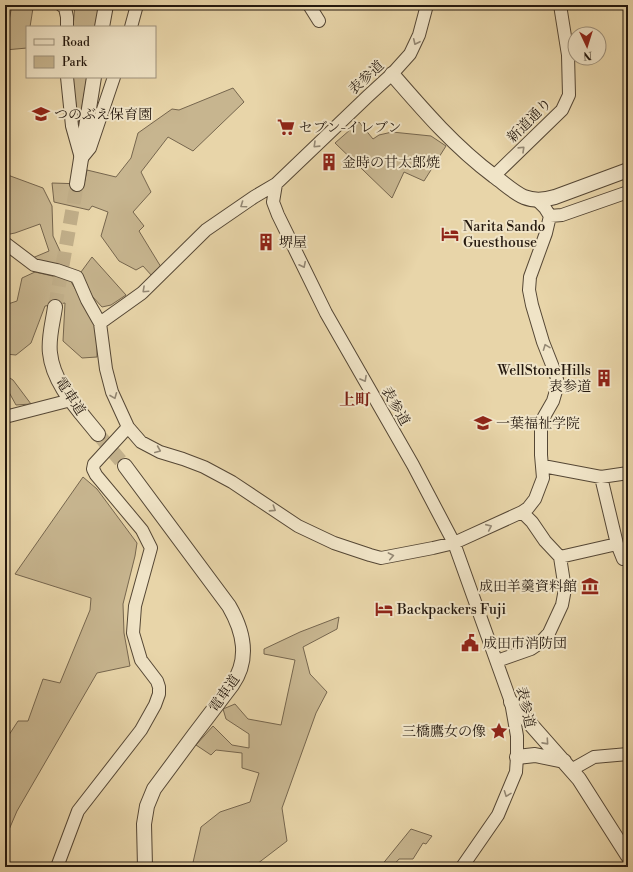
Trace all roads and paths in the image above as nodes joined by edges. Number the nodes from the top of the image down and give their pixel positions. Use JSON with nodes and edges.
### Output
{"nodes":[{"id":1,"x":61,"y":5,"type":"edge"},
{"id":2,"x":106,"y":5,"type":"edge"},
{"id":3,"x":309,"y":5,"type":"edge"},
{"id":4,"x":427,"y":5,"type":"edge"},
{"id":5,"x":560,"y":5,"type":"edge"},
{"id":6,"x":141,"y":6,"type":"edge"},
{"id":7,"x":319,"y":21,"type":"dead end"},
{"id":8,"x":67,"y":26,"type":"edge"},
{"id":9,"x":102,"y":26,"type":"edge"},
{"id":10,"x":131,"y":26,"type":"edge"},
{"id":11,"x":392,"y":74,"type":"junction"},
{"id":12,"x":67,"y":78,"type":"edge"},
{"id":13,"x":94,"y":78,"type":"edge"},
{"id":14,"x":114,"y":78,"type":"edge"},
{"id":15,"x":81,"y":159,"type":"junction"},
{"id":16,"x":628,"y":170,"type":"edge"},
{"id":17,"x":494,"y":176,"type":"junction"},
{"id":18,"x":77,"y":184,"type":"tunnel mouth"},
{"id":19,"x":276,"y":184,"type":"junction"},
{"id":20,"x":628,"y":192,"type":"edge"},
{"id":21,"x":536,"y":199,"type":"junction"},
{"id":22,"x":550,"y":216,"type":"junction"},
{"id":23,"x":5,"y":243,"type":"edge"},
{"id":24,"x":55,"y":307,"type":"tunnel mouth"},
{"id":25,"x":100,"y":323,"type":"junction"},
{"id":26,"x":71,"y":400,"type":"junction"},
{"id":27,"x":5,"y":417,"type":"edge"},
{"id":28,"x":128,"y":427,"type":"junction"},
{"id":29,"x":98,"y":434,"type":"tunnel mouth"},
{"id":30,"x":125,"y":466,"type":"tunnel mouth"},
{"id":31,"x":543,"y":466,"type":"junction"},
{"id":32,"x":628,"y":473,"type":"edge"},
{"id":33,"x":601,"y":477,"type":"junction"},
{"id":34,"x":522,"y":512,"type":"junction"},
{"id":35,"x":454,"y":543,"type":"junction"},
{"id":36,"x":617,"y":544,"type":"junction"},
{"id":37,"x":560,"y":557,"type":"junction"},
{"id":38,"x":623,"y":559,"type":"dead end"},
{"id":39,"x":497,"y":661,"type":"junction"},
{"id":40,"x":511,"y":702,"type":"junction"},
{"id":41,"x":628,"y":754,"type":"edge"},
{"id":42,"x":518,"y":756,"type":"junction"},
{"id":43,"x":567,"y":765,"type":"junction"},
{"id":44,"x":628,"y":856,"type":"edge"},
{"id":45,"x":57,"y":867,"type":"edge"},
{"id":46,"x":145,"y":867,"type":"edge"},
{"id":47,"x":462,"y":867,"type":"edge"}],
"edges":[{"from":1,"to":8,"type":"street"},
{"from":2,"to":9,"type":"street"},
{"from":3,"to":7,"type":"street"},
{"from":4,"to":11,"type":"street","name":"表参道","one_way":true},
{"from":17,"to":5,"type":"street","name":"新道通り","one_way":true},
{"from":6,"to":10,"type":"street"},
{"from":11,"to":17,"type":"street"},
{"from":11,"to":19,"type":"street","name":"表参道","one_way":true},
{"from":12,"to":15,"type":"street"},
{"from":13,"to":15,"type":"street"},
{"from":14,"to":15,"type":"street"},
{"from":15,"to":18,"type":"street"},
{"from":16,"to":21,"type":"street"},
{"from":17,"to":21,"type":"street"},
{"from":19,"to":25,"type":"street","one_way":true},
{"from":19,"to":35,"type":"street","name":"表参道","one_way":true},
{"from":20,"to":22,"type":"street"},
{"from":21,"to":22,"type":"street"},
{"from":31,"to":22,"type":"street","one_way":true},
{"from":23,"to":25,"type":"street"},
{"from":24,"to":26,"type":"street","name":"電車道"},
{"from":25,"to":28,"type":"street","one_way":true},
{"from":26,"to":27,"type":"street"},
{"from":26,"to":29,"type":"street","name":"電車道"},
{"from":28,"to":35,"type":"street","one_way":true},
{"from":28,"to":45,"type":"street"},
{"from":30,"to":46,"type":"street","name":"電車道"},
{"from":31,"to":33,"type":"street"},
{"from":31,"to":34,"type":"street"},
{"from":32,"to":33,"type":"street"},
{"from":33,"to":36,"type":"street"},
{"from":35,"to":34,"type":"street","one_way":true},
{"from":34,"to":37,"type":"street"},
{"from":35,"to":39,"type":"street","name":"表参道"},
{"from":36,"to":37,"type":"street"},
{"from":36,"to":38,"type":"street"},
{"from":37,"to":39,"type":"street"},
{"from":39,"to":40,"type":"street","name":"表参道"},
{"from":40,"to":42,"type":"street","name":"表参道"},
{"from":40,"to":43,"type":"street","one_way":true},
{"from":41,"to":43,"type":"street"},
{"from":42,"to":43,"type":"street"},
{"from":42,"to":47,"type":"street","name":"表参道","one_way":true},
{"from":43,"to":44,"type":"street"}]}
